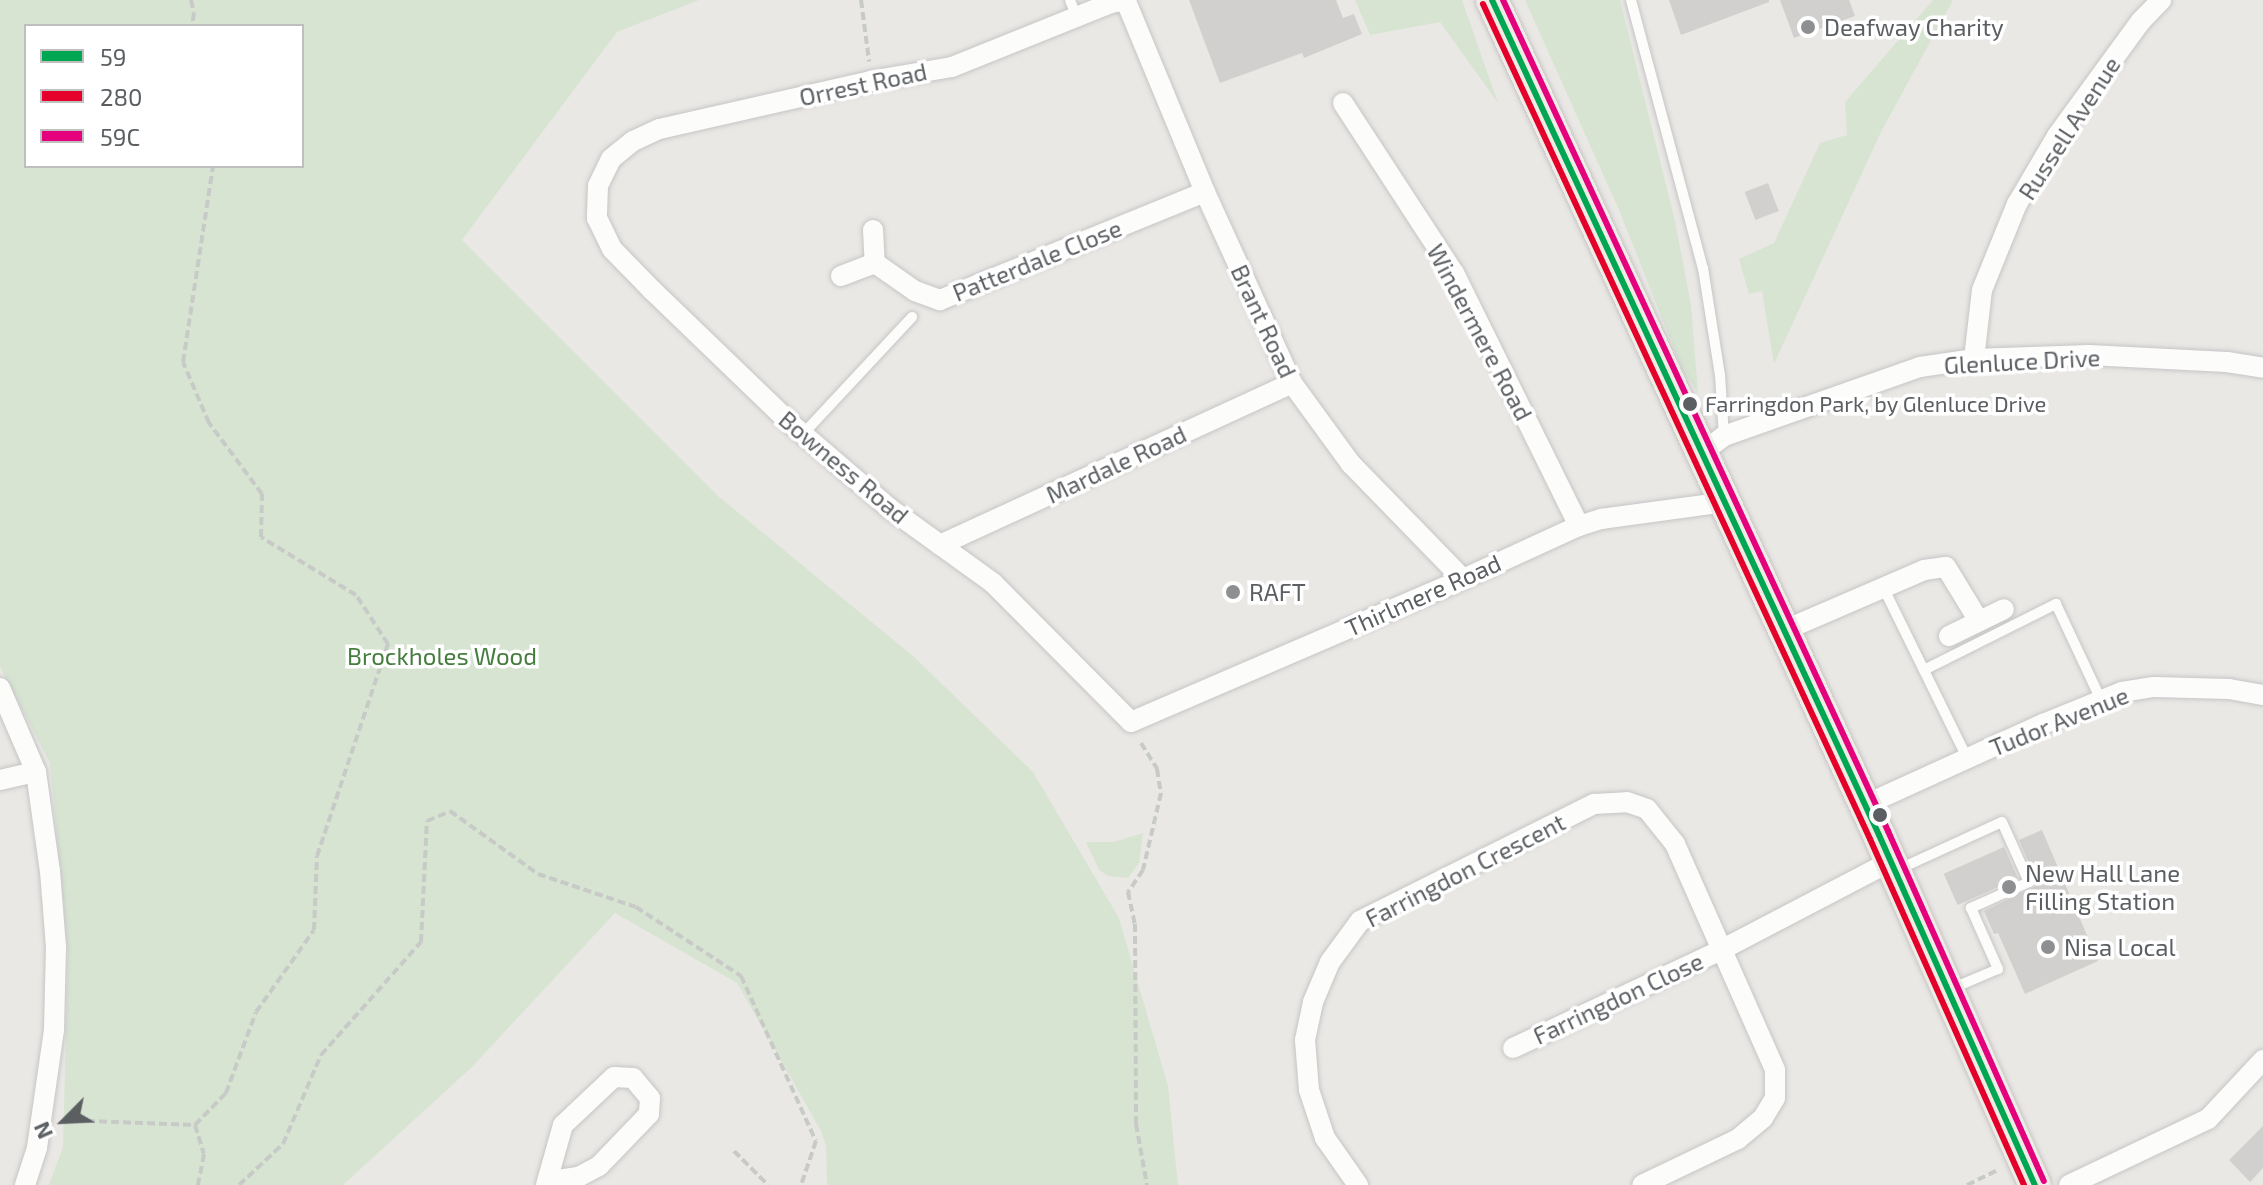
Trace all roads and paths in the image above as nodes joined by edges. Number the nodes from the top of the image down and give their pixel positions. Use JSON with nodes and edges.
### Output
{"nodes":[{"id":1,"x":191,"y":0,"type":"edge"},
{"id":2,"x":861,"y":0,"type":"edge"},
{"id":3,"x":1492,"y":0,"type":"edge"},
{"id":4,"x":1631,"y":0,"type":"edge"},
{"id":5,"x":2161,"y":0,"type":"edge"},
{"id":6,"x":1073,"y":9,"type":"edge"},
{"id":7,"x":1135,"y":19,"type":"joint"},
{"id":8,"x":192,"y":24,"type":"edge"},
{"id":9,"x":871,"y":81,"type":"junction"},
{"id":10,"x":1343,"y":103,"type":"dead end"},
{"id":11,"x":213,"y":168,"type":"edge"},
{"id":12,"x":598,"y":186,"type":"joint"},
{"id":13,"x":1205,"y":192,"type":"junction"},
{"id":14,"x":873,"y":230,"type":"dead end"},
{"id":15,"x":875,"y":263,"type":"junction"},
{"id":16,"x":841,"y":276,"type":"dead end"},
{"id":17,"x":912,"y":317,"type":"dead end"},
{"id":18,"x":1974,"y":359,"type":"junction"},
{"id":19,"x":2263,"y":368,"type":"edge"},
{"id":20,"x":1292,"y":383,"type":"junction"},
{"id":21,"x":803,"y":434,"type":"junction"},
{"id":22,"x":1713,"y":444,"type":"junction"},
{"id":23,"x":1725,"y":502,"type":"junction"},
{"id":24,"x":1579,"y":526,"type":"junction"},
{"id":25,"x":940,"y":545,"type":"junction"},
{"id":26,"x":1463,"y":579,"type":"junction"},
{"id":27,"x":1883,"y":587,"type":"junction"},
{"id":28,"x":2004,"y":609,"type":"dead end"},
{"id":29,"x":1979,"y":621,"type":"junction"},
{"id":30,"x":1785,"y":630,"type":"junction"},
{"id":31,"x":1949,"y":636,"type":"dead end"},
{"id":32,"x":1924,"y":670,"type":"junction"},
{"id":33,"x":0,"y":688,"type":"edge"},
{"id":34,"x":2263,"y":695,"type":"edge"},
{"id":35,"x":2101,"y":700,"type":"junction"},
{"id":36,"x":1131,"y":722,"type":"junction"},
{"id":37,"x":1967,"y":758,"type":"junction"},
{"id":38,"x":36,"y":772,"type":"junction"},
{"id":39,"x":0,"y":780,"type":"edge"},
{"id":40,"x":1865,"y":805,"type":"junction"},
{"id":41,"x":1893,"y":866,"type":"junction"},
{"id":42,"x":1723,"y":949,"type":"junction"},
{"id":43,"x":1948,"y":991,"type":"junction"},
{"id":44,"x":1513,"y":1048,"type":"dead end"},
{"id":45,"x":2263,"y":1060,"type":"edge"},
{"id":46,"x":42,"y":1120,"type":"junction"},
{"id":47,"x":195,"y":1125,"type":"junction"},
{"id":48,"x":734,"y":1151,"type":"dead end"},
{"id":49,"x":2028,"y":1172,"type":"edge"},
{"id":50,"x":547,"y":1183,"type":"edge"},
{"id":51,"x":25,"y":1185,"type":"edge"},
{"id":52,"x":198,"y":1185,"type":"edge"},
{"id":53,"x":239,"y":1185,"type":"edge"},
{"id":54,"x":768,"y":1185,"type":"edge"},
{"id":55,"x":801,"y":1185,"type":"edge"},
{"id":56,"x":1147,"y":1185,"type":"edge"},
{"id":57,"x":1358,"y":1185,"type":"edge"},
{"id":58,"x":1642,"y":1185,"type":"edge"},
{"id":59,"x":1967,"y":1185,"type":"edge"},
{"id":60,"x":2069,"y":1185,"type":"edge"}],
"edges":[{"from":1,"to":8,"type":"path"},
{"from":2,"to":9,"type":"path"},
{"from":3,"to":22,"type":"highway"},
{"from":4,"to":22,"type":"lane"},
{"from":5,"to":18,"type":"street","name":"Russell Avenue"},
{"from":6,"to":7,"type":"street","name":"Orrest Road"},
{"from":6,"to":9,"type":"street","name":"Orrest Road"},
{"from":7,"to":13,"type":"street","name":"Brant Road"},
{"from":9,"to":12,"type":"street","name":"Orrest Road"},
{"from":10,"to":24,"type":"street","name":"Windermere Road"},
{"from":11,"to":47,"type":"path"},
{"from":12,"to":21,"type":"street","name":"Bowness Road"},
{"from":13,"to":15,"type":"street","name":"Patterdale Close"},
{"from":13,"to":20,"type":"street","name":"Brant Road"},
{"from":14,"to":15,"type":"street"},
{"from":15,"to":16,"type":"street"},
{"from":17,"to":21,"type":"lane"},
{"from":18,"to":19,"type":"street","name":"Glenluce Drive"},
{"from":18,"to":22,"type":"street","name":"Glenluce Drive"},
{"from":20,"to":25,"type":"street","name":"Mardale Road"},
{"from":20,"to":26,"type":"street","name":"Brant Road"},
{"from":21,"to":25,"type":"street","name":"Bowness Road"},
{"from":22,"to":23,"type":"highway"},
{"from":23,"to":24,"type":"street","name":"Thirlmere Road"},
{"from":23,"to":30,"type":"highway"},
{"from":24,"to":26,"type":"street","name":"Thirlmere Road"},
{"from":25,"to":36,"type":"street","name":"Bowness Road"},
{"from":26,"to":36,"type":"street","name":"Thirlmere Road"},
{"from":27,"to":29,"type":"street"},
{"from":27,"to":30,"type":"street"},
{"from":27,"to":32,"type":"lane"},
{"from":28,"to":29,"type":"street"},
{"from":29,"to":31,"type":"street"},
{"from":30,"to":40,"type":"highway"},
{"from":32,"to":35,"type":"lane"},
{"from":32,"to":37,"type":"lane"},
{"from":33,"to":38,"type":"street"},
{"from":34,"to":35,"type":"street","name":"Tudor Avenue"},
{"from":35,"to":37,"type":"street","name":"Tudor Avenue"},
{"from":36,"to":56,"type":"path"},
{"from":37,"to":40,"type":"street","name":"Tudor Avenue"},
{"from":38,"to":39,"type":"street"},
{"from":38,"to":46,"type":"street"},
{"from":40,"to":41,"type":"highway"},
{"from":41,"to":42,"type":"street"},
{"from":41,"to":43,"type":"highway"},
{"from":41,"to":43,"type":"lane"},
{"from":42,"to":44,"type":"street","name":"Farringdon Close"},
{"from":42,"to":57,"type":"street","name":"Farringdon Crescent"},
{"from":42,"to":58,"type":"street","name":"Farringdon Crescent"},
{"from":43,"to":49,"type":"highway"},
{"from":45,"to":60,"type":"street"},
{"from":46,"to":47,"type":"path"},
{"from":46,"to":51,"type":"street"},
{"from":47,"to":52,"type":"path"},
{"from":48,"to":54,"type":"path"},
{"from":49,"to":59,"type":"path"},
{"from":50,"to":50,"type":"street"},
{"from":53,"to":55,"type":"path"}]}
